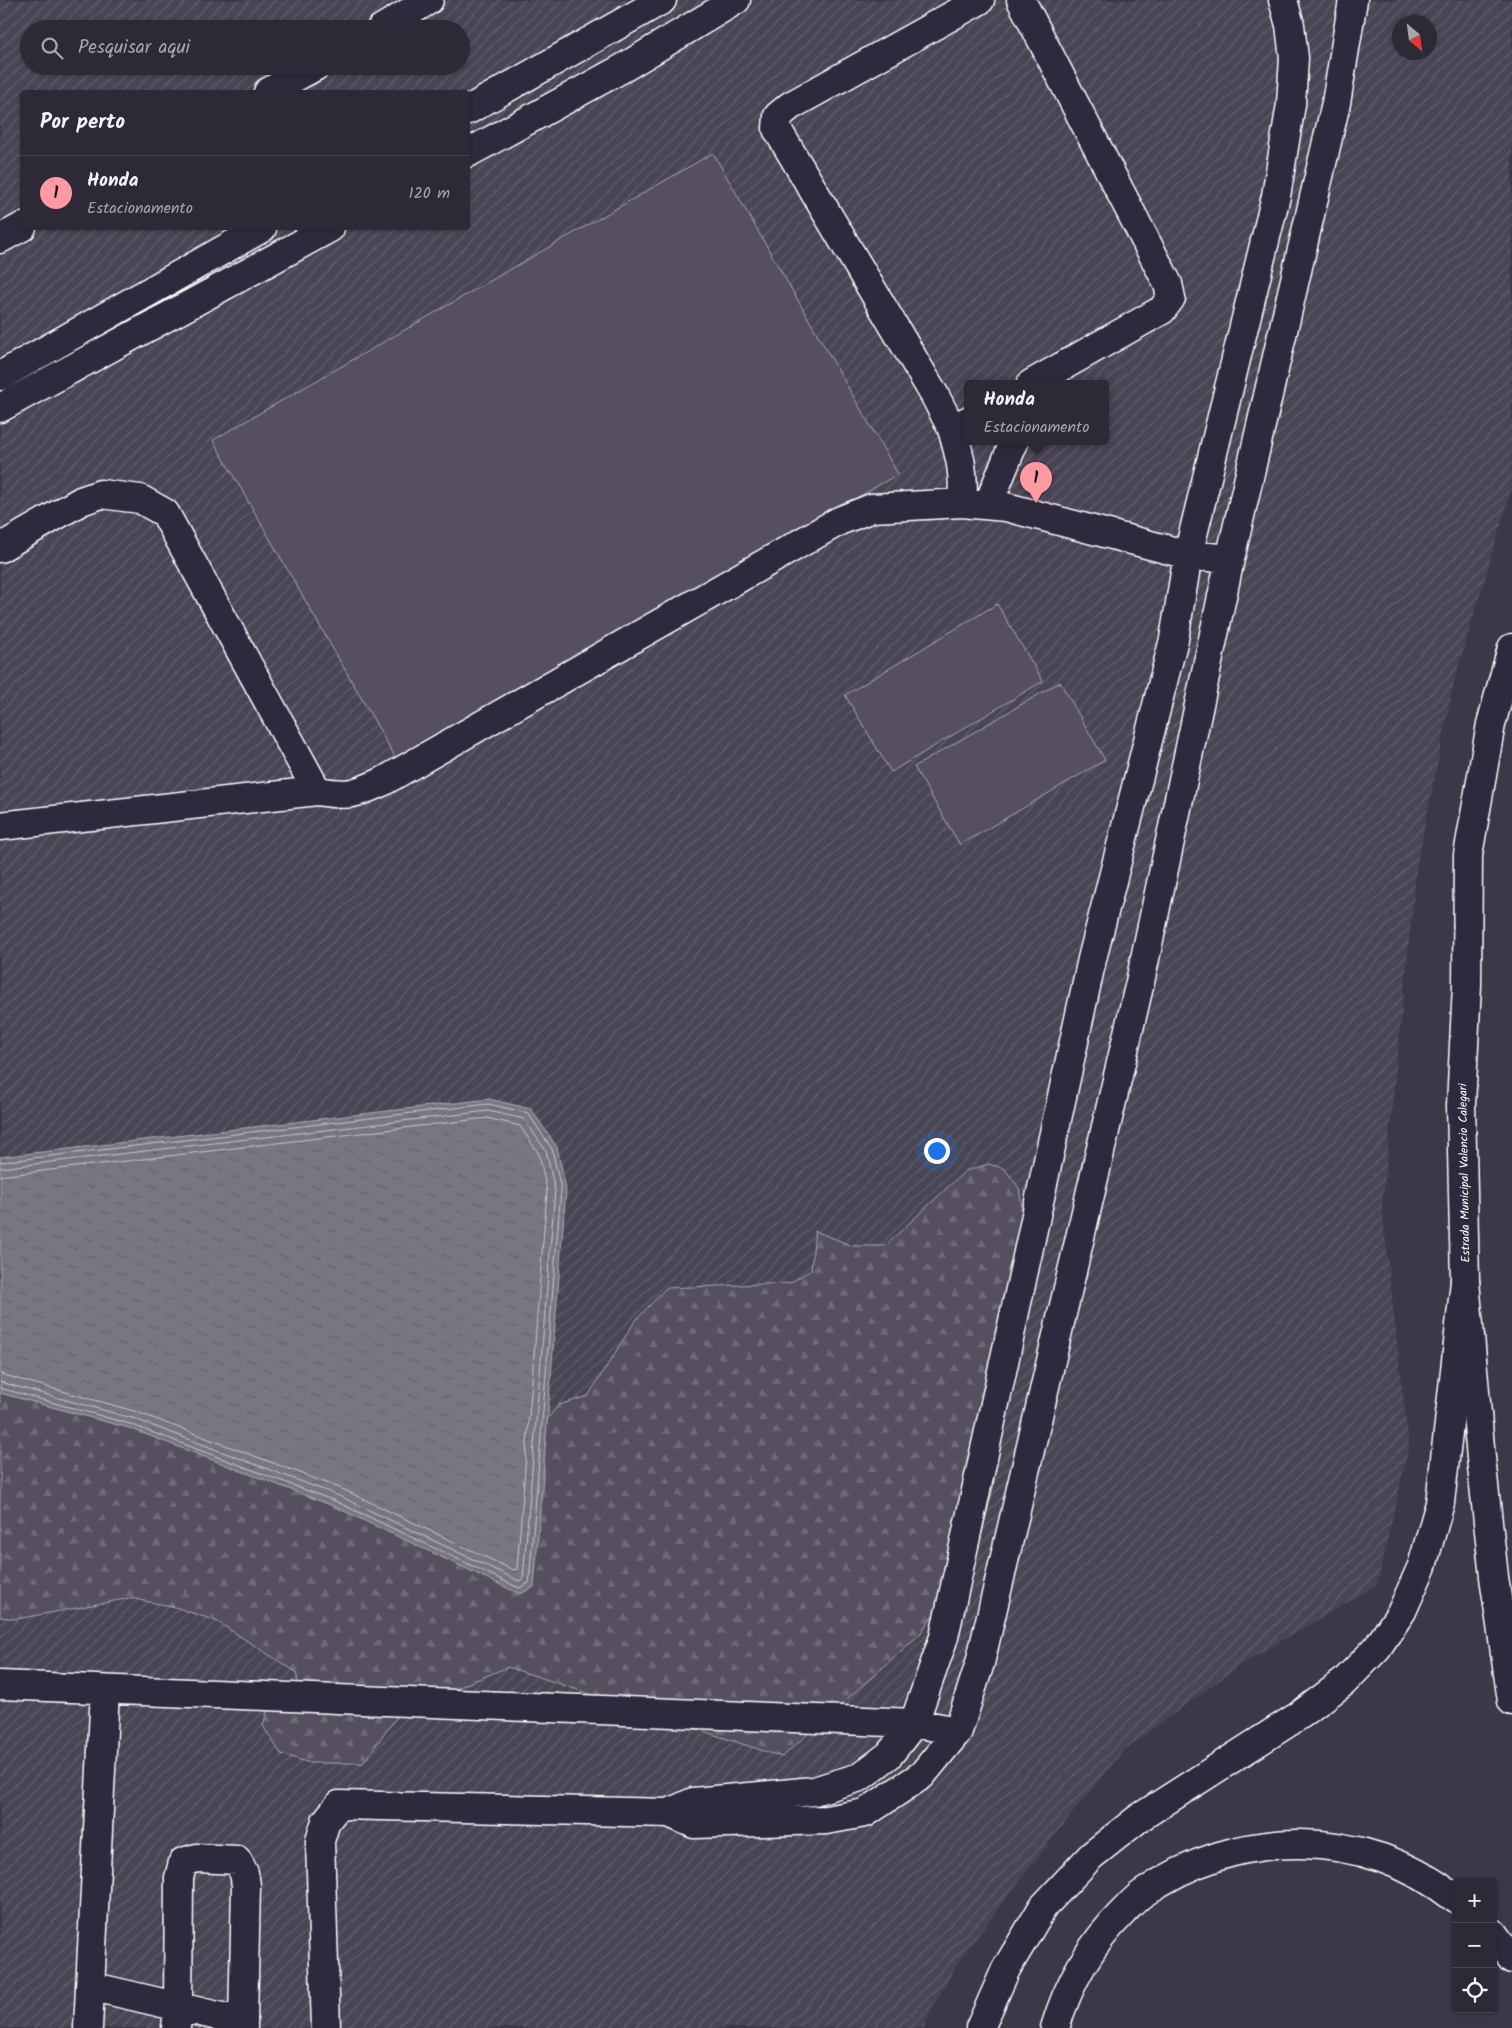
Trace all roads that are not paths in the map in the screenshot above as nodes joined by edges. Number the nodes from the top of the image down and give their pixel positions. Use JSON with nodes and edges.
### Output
{"nodes":[{"id":1,"x":429,"y":0,"type":"edge"},
{"id":2,"x":662,"y":0,"type":"edge"},
{"id":3,"x":736,"y":0,"type":"edge"},
{"id":4,"x":980,"y":0,"type":"edge"},
{"id":5,"x":1021,"y":0,"type":"edge"},
{"id":6,"x":1283,"y":0,"type":"edge"},
{"id":7,"x":1353,"y":0,"type":"edge"},
{"id":8,"x":396,"y":20,"type":"edge"},
{"id":9,"x":299,"y":75,"type":"edge"},
{"id":10,"x":272,"y":90,"type":"edge"},
{"id":11,"x":470,"y":109,"type":"edge"},
{"id":12,"x":470,"y":152,"type":"edge"},
{"id":13,"x":20,"y":228,"type":"edge"},
{"id":14,"x":258,"y":230,"type":"edge"},
{"id":15,"x":326,"y":230,"type":"edge"},
{"id":16,"x":0,"y":239,"type":"edge"},
{"id":17,"x":0,"y":376,"type":"edge"},
{"id":18,"x":1038,"y":380,"type":"edge"},
{"id":19,"x":0,"y":408,"type":"edge"},
{"id":20,"x":960,"y":425,"type":"edge"},
{"id":21,"x":1012,"y":445,"type":"edge"},
{"id":22,"x":977,"y":494,"type":"junction"},
{"id":23,"x":0,"y":548,"type":"edge"},
{"id":24,"x":1188,"y":554,"type":"junction"},
{"id":25,"x":1230,"y":559,"type":"junction"},
{"id":26,"x":1512,"y":648,"type":"edge"},
{"id":27,"x":317,"y":791,"type":"junction"},
{"id":28,"x":0,"y":826,"type":"edge"},
{"id":29,"x":1465,"y":1281,"type":"junction"},
{"id":30,"x":0,"y":1685,"type":"edge"},
{"id":31,"x":105,"y":1690,"type":"junction"},
{"id":32,"x":1512,"y":1701,"type":"edge"},
{"id":33,"x":914,"y":1723,"type":"junction"},
{"id":34,"x":958,"y":1731,"type":"junction"},
{"id":35,"x":669,"y":1813,"type":"junction"},
{"id":36,"x":1452,"y":1896,"type":"edge"},
{"id":37,"x":1497,"y":1938,"type":"edge"},
{"id":38,"x":1512,"y":1959,"type":"edge"},
{"id":39,"x":90,"y":1986,"type":"junction"},
{"id":40,"x":177,"y":2017,"type":"edge"},
{"id":41,"x":243,"y":2025,"type":"edge"},
{"id":42,"x":88,"y":2028,"type":"edge"},
{"id":43,"x":326,"y":2028,"type":"edge"},
{"id":44,"x":980,"y":2028,"type":"edge"},
{"id":45,"x":1055,"y":2028,"type":"edge"}],
"edges":[{"from":1,"to":8,"type":"main road"},
{"from":2,"to":11,"type":"main road"},
{"from":3,"to":12,"type":"main road"},
{"from":4,"to":20,"type":"main road"},
{"from":5,"to":18,"type":"main road"},
{"from":6,"to":24,"type":"main road"},
{"from":7,"to":25,"type":"main road"},
{"from":9,"to":10,"type":"main road"},
{"from":13,"to":16,"type":"main road"},
{"from":14,"to":17,"type":"main road"},
{"from":15,"to":19,"type":"main road"},
{"from":20,"to":22,"type":"main road"},
{"from":21,"to":22,"type":"main road"},
{"from":22,"to":24,"type":"main road"},
{"from":22,"to":27,"type":"main road"},
{"from":23,"to":27,"type":"main road"},
{"from":24,"to":25,"type":"main road"},
{"from":24,"to":33,"type":"main road"},
{"from":25,"to":34,"type":"main road"},
{"from":26,"to":29,"type":"main road","name":"Estrada Municipal Valencio Calegari"},
{"from":27,"to":28,"type":"main road"},
{"from":29,"to":32,"type":"main road","name":"Estrada Municipal Valencio Calegari"},
{"from":29,"to":44,"type":"main road"},
{"from":30,"to":31,"type":"main road"},
{"from":31,"to":33,"type":"main road"},
{"from":31,"to":39,"type":"main road"},
{"from":33,"to":34,"type":"main road"},
{"from":33,"to":35,"type":"main road"},
{"from":34,"to":35,"type":"main road"},
{"from":35,"to":43,"type":"main road"},
{"from":36,"to":45,"type":"main road"},
{"from":37,"to":38,"type":"main road"},
{"from":39,"to":40,"type":"main road"},
{"from":39,"to":42,"type":"main road"},
{"from":40,"to":41,"type":"main road"},
{"from":40,"to":41,"type":"main road"}]}
